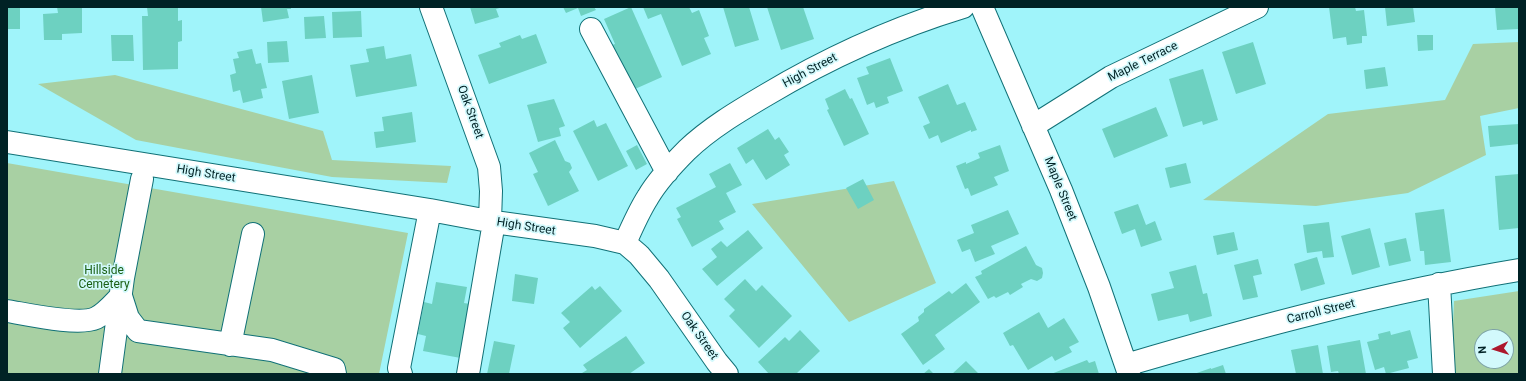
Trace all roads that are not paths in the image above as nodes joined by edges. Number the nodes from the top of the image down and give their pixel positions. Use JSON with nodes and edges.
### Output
{"nodes":[{"id":1,"x":431,"y":7,"type":"edge"},
{"id":2,"x":963,"y":7,"type":"edge"},
{"id":3,"x":982,"y":7,"type":"edge"},
{"id":4,"x":1257,"y":7,"type":"edge"},
{"id":5,"x":591,"y":29,"type":"dead end"},
{"id":6,"x":1033,"y":126,"type":"junction"},
{"id":7,"x":7,"y":142,"type":"edge"},
{"id":8,"x":667,"y":172,"type":"junction"},
{"id":9,"x":142,"y":179,"type":"dead end"},
{"id":10,"x":430,"y":210,"type":"junction"},
{"id":11,"x":492,"y":222,"type":"junction"},
{"id":12,"x":253,"y":234,"type":"dead end"},
{"id":13,"x":625,"y":243,"type":"junction"},
{"id":14,"x":1519,"y":270,"type":"edge"},
{"id":15,"x":1440,"y":284,"type":"junction"},
{"id":16,"x":121,"y":296,"type":"junction"},
{"id":17,"x":7,"y":311,"type":"edge"},
{"id":18,"x":94,"y":319,"type":"junction"},
{"id":19,"x":138,"y":331,"type":"junction"},
{"id":20,"x":230,"y":345,"type":"junction"},
{"id":21,"x":111,"y":364,"type":"edge"},
{"id":22,"x":1127,"y":370,"type":"edge"},
{"id":23,"x":335,"y":374,"type":"edge"},
{"id":24,"x":401,"y":374,"type":"edge"},
{"id":25,"x":468,"y":374,"type":"edge"},
{"id":26,"x":727,"y":374,"type":"edge"},
{"id":27,"x":1444,"y":374,"type":"edge"}],
"edges":[{"from":1,"to":11,"type":"street","name":"Oak Street"},
{"from":2,"to":8,"type":"street","name":"High Street"},
{"from":3,"to":6,"type":"street","name":"Maple Street"},
{"from":4,"to":6,"type":"street","name":"Maple Terrace"},
{"from":5,"to":8,"type":"street"},
{"from":6,"to":22,"type":"street","name":"Maple Street"},
{"from":7,"to":10,"type":"street","name":"High Street"},
{"from":8,"to":13,"type":"street","name":"High Street"},
{"from":9,"to":16,"type":"street"},
{"from":10,"to":11,"type":"street","name":"High Street"},
{"from":10,"to":24,"type":"street"},
{"from":11,"to":13,"type":"street","name":"High Street"},
{"from":11,"to":25,"type":"street","name":"Oak Street"},
{"from":12,"to":20,"type":"street"},
{"from":13,"to":26,"type":"street","name":"Oak Street"},
{"from":14,"to":15,"type":"street","name":"Carroll Street"},
{"from":15,"to":22,"type":"street","name":"Carroll Street"},
{"from":15,"to":27,"type":"street"},
{"from":16,"to":18,"type":"street"},
{"from":16,"to":19,"type":"street"},
{"from":16,"to":21,"type":"street"},
{"from":17,"to":18,"type":"street"},
{"from":18,"to":21,"type":"street"},
{"from":19,"to":20,"type":"street"},
{"from":19,"to":21,"type":"street"},
{"from":20,"to":23,"type":"street"}]}
